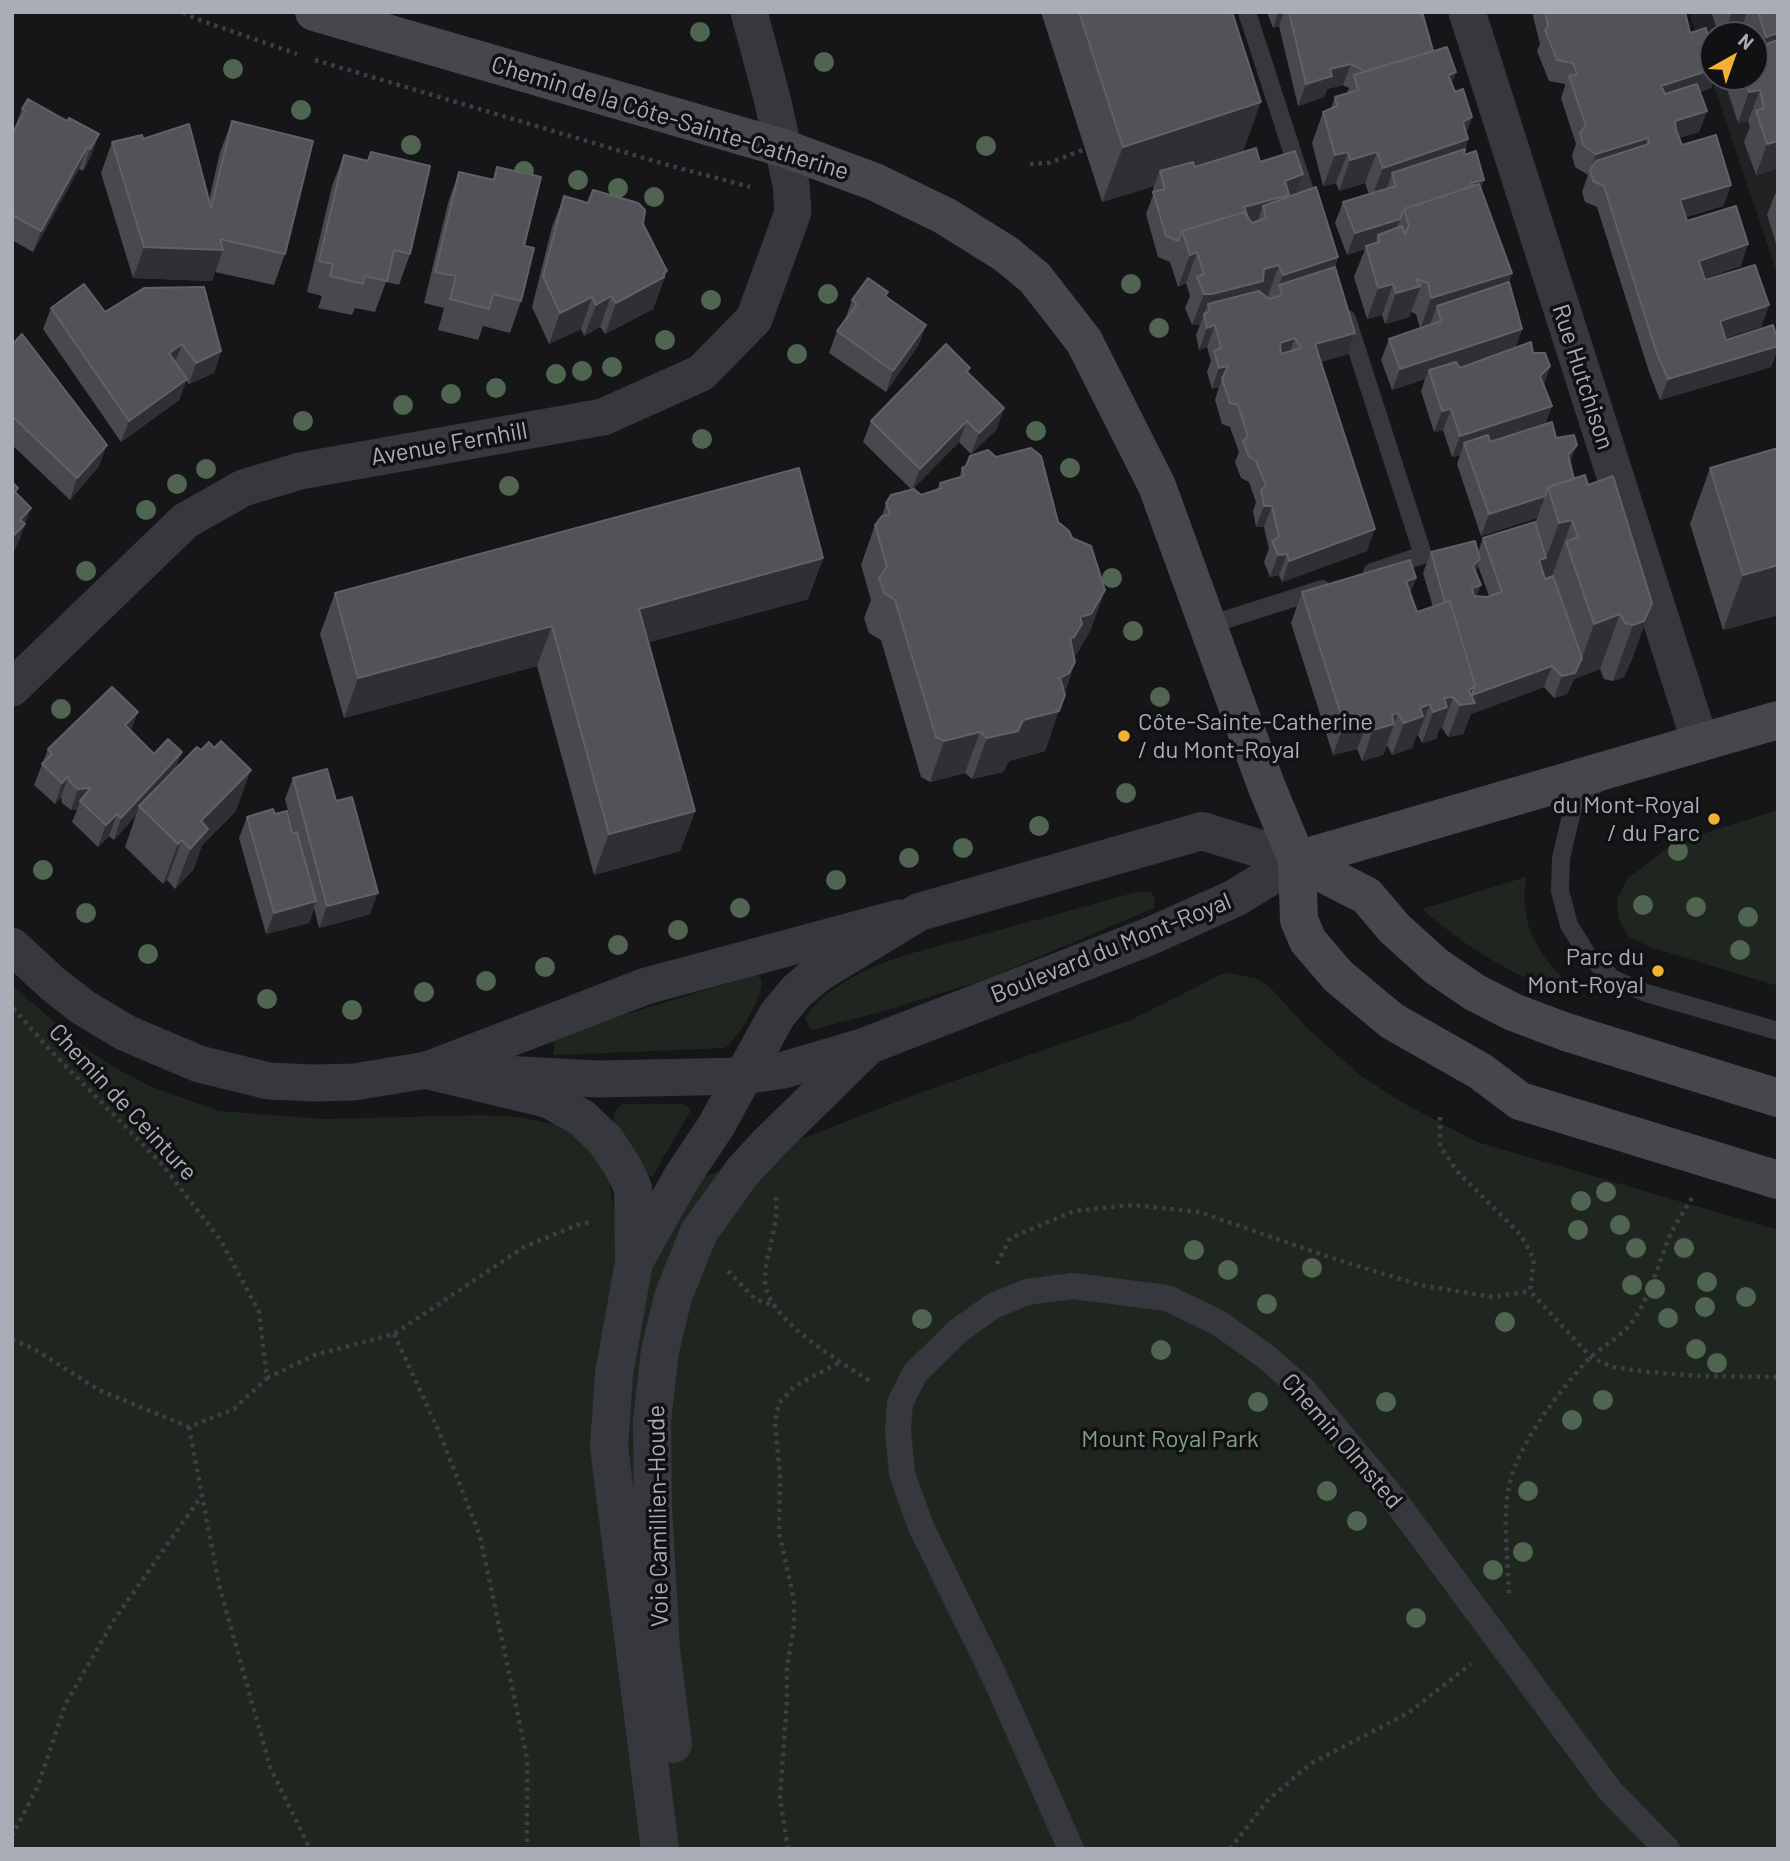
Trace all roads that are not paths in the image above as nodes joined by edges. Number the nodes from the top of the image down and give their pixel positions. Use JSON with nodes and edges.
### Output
{"nodes":[{"id":1,"x":313,"y":12,"type":"edge"},
{"id":2,"x":749,"y":12,"type":"edge"},
{"id":3,"x":1247,"y":12,"type":"edge"},
{"id":4,"x":1467,"y":12,"type":"edge"},
{"id":5,"x":783,"y":148,"type":"junction"},
{"id":6,"x":1316,"y":224,"type":"edge"},
{"id":7,"x":1341,"y":303,"type":"edge"},
{"id":8,"x":1209,"y":625,"type":"junction"},
{"id":9,"x":12,"y":688,"type":"edge"},
{"id":10,"x":1778,"y":720,"type":"edge"},
{"id":11,"x":1700,"y":742,"type":"junction"},
{"id":12,"x":1616,"y":767,"type":"junction"},
{"id":13,"x":1297,"y":860,"type":"junction"},
{"id":14,"x":919,"y":912,"type":"junction"},
{"id":15,"x":12,"y":946,"type":"edge"},
{"id":16,"x":1778,"y":1031,"type":"edge"},
{"id":17,"x":869,"y":1045,"type":"junction"},
{"id":18,"x":427,"y":1070,"type":"junction"},
{"id":19,"x":744,"y":1076,"type":"junction"},
{"id":20,"x":1778,"y":1098,"type":"edge"},
{"id":21,"x":1778,"y":1180,"type":"edge"},
{"id":22,"x":634,"y":1262,"type":"junction"},
{"id":23,"x":660,"y":1849,"type":"edge"},
{"id":24,"x":686,"y":1849,"type":"edge"},
{"id":25,"x":1072,"y":1849,"type":"edge"},
{"id":26,"x":1667,"y":1849,"type":"edge"}],
"edges":[{"from":1,"to":5,"type":"main road","name":"Chemin de la Côte-Sainte-Catherine"},
{"from":2,"to":5,"type":"street","name":"Avenue Fernhill"},
{"from":3,"to":6,"type":"lane"},
{"from":4,"to":11,"type":"street","name":"Rue Hutchison"},
{"from":5,"to":8,"type":"main road","name":"Chemin de la Côte-Sainte-Catherine"},
{"from":5,"to":9,"type":"street","name":"Avenue Fernhill"},
{"from":7,"to":8,"type":"lane"},
{"from":8,"to":13,"type":"main road","name":"Chemin de la Côte-Sainte-Catherine"},
{"from":10,"to":11,"type":"main road"},
{"from":11,"to":12,"type":"main road"},
{"from":12,"to":13,"type":"main road"},
{"from":12,"to":16,"type":"lane"},
{"from":13,"to":14,"type":"street","name":"Boulevard du Mont-Royal"},
{"from":13,"to":17,"type":"street","name":"Boulevard du Mont-Royal"},
{"from":13,"to":20,"type":"main road"},
{"from":13,"to":21,"type":"main road","name":"Chemin de la Côte-Sainte-Catherine"},
{"from":14,"to":18,"type":"street","name":"Boulevard du Mont-Royal"},
{"from":14,"to":19,"type":"street","name":"Boulevard du Mont-Royal"},
{"from":15,"to":18,"type":"street","name":"Boulevard du Mont-Royal"},
{"from":17,"to":19,"type":"street","name":"Boulevard du Mont-Royal"},
{"from":17,"to":24,"type":"street","name":"Voie Camillien-Houde"},
{"from":18,"to":19,"type":"street","name":"Boulevard du Mont-Royal"},
{"from":18,"to":22,"type":"street"},
{"from":19,"to":22,"type":"street","name":"Voie Camillien-Houde"},
{"from":22,"to":23,"type":"street","name":"Voie Camillien-Houde"},
{"from":25,"to":26,"type":"street","name":"Chemin Olmsted"}]}
